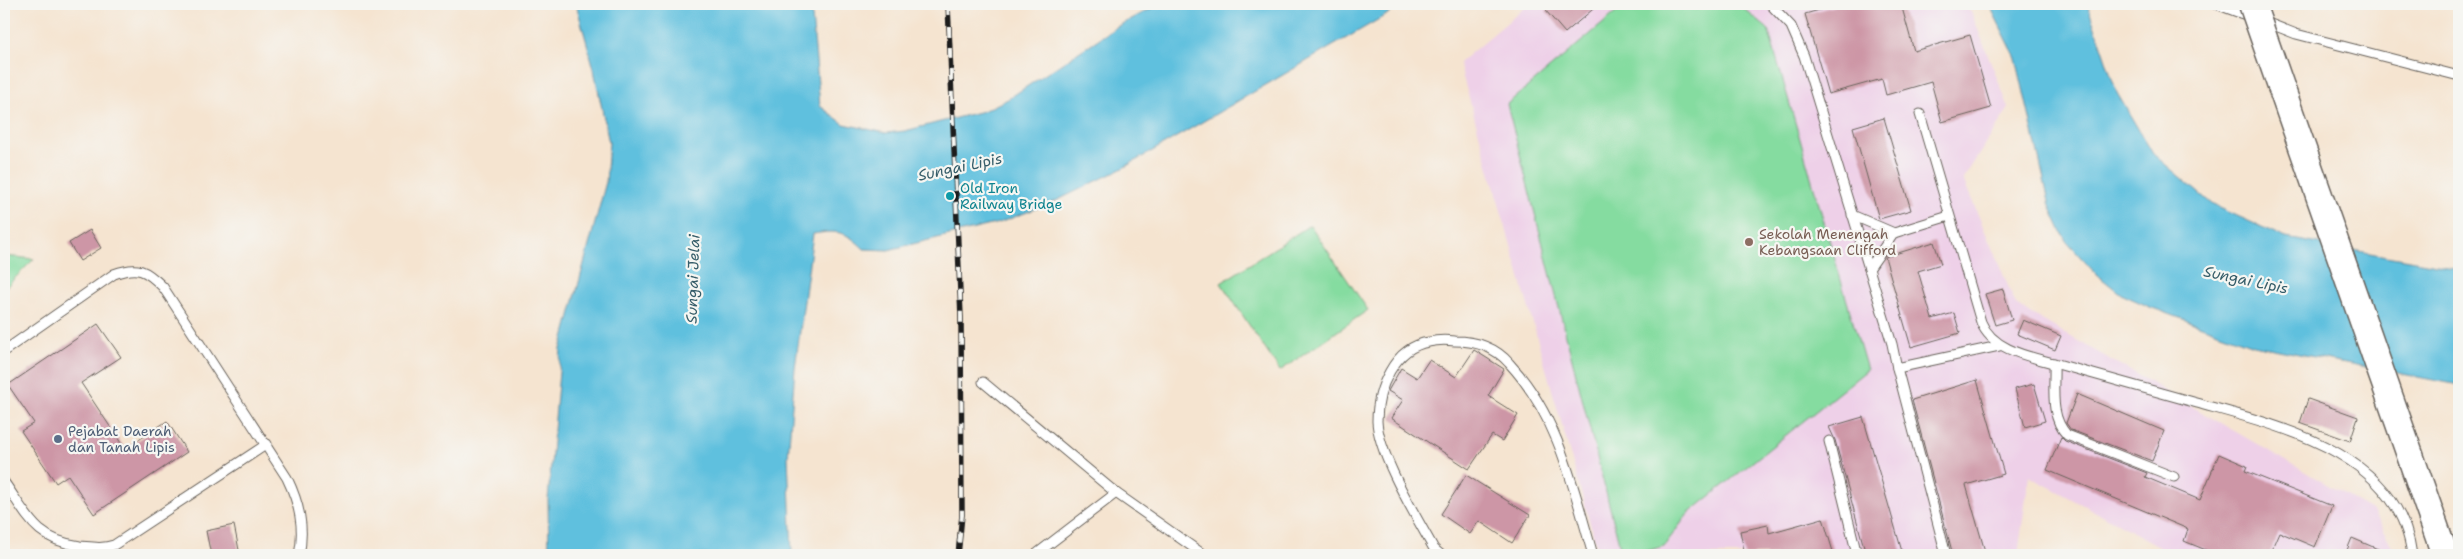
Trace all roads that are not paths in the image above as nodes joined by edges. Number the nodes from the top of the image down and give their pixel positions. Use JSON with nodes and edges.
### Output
{"nodes":[{"id":1,"x":1770,"y":4,"type":"edge"},
{"id":2,"x":2216,"y":4,"type":"edge"},
{"id":3,"x":2252,"y":4,"type":"edge"},
{"id":4,"x":2459,"y":76,"type":"edge"},
{"id":5,"x":1920,"y":114,"type":"dead end"},
{"id":6,"x":1852,"y":215,"type":"junction"},
{"id":7,"x":1949,"y":216,"type":"junction"},
{"id":8,"x":1894,"y":233,"type":"junction"},
{"id":9,"x":1868,"y":269,"type":"junction"},
{"id":10,"x":2000,"y":346,"type":"junction"},
{"id":11,"x":4,"y":351,"type":"edge"},
{"id":12,"x":2054,"y":363,"type":"junction"},
{"id":13,"x":1897,"y":368,"type":"junction"},
{"id":14,"x":983,"y":382,"type":"dead end"},
{"id":15,"x":1829,"y":441,"type":"dead end"},
{"id":16,"x":267,"y":444,"type":"junction"},
{"id":17,"x":2174,"y":477,"type":"dead end"},
{"id":18,"x":4,"y":482,"type":"edge"},
{"id":19,"x":1116,"y":494,"type":"junction"},
{"id":20,"x":1436,"y":553,"type":"edge"},
{"id":21,"x":299,"y":555,"type":"edge"},
{"id":22,"x":1035,"y":555,"type":"edge"},
{"id":23,"x":1204,"y":555,"type":"edge"},
{"id":24,"x":1593,"y":555,"type":"edge"},
{"id":25,"x":1858,"y":555,"type":"edge"},
{"id":26,"x":1946,"y":555,"type":"edge"},
{"id":27,"x":2412,"y":555,"type":"edge"},
{"id":28,"x":2445,"y":555,"type":"edge"}],
"edges":[{"from":1,"to":6,"type":"lane"},
{"from":2,"to":4,"type":"lane"},
{"from":3,"to":28,"type":"main road","bridge":true},
{"from":5,"to":7,"type":"lane"},
{"from":6,"to":8,"type":"lane"},
{"from":6,"to":9,"type":"lane"},
{"from":7,"to":8,"type":"lane"},
{"from":7,"to":10,"type":"lane"},
{"from":8,"to":9,"type":"lane"},
{"from":9,"to":13,"type":"lane"},
{"from":10,"to":12,"type":"lane"},
{"from":10,"to":13,"type":"lane"},
{"from":11,"to":16,"type":"lane"},
{"from":12,"to":17,"type":"lane"},
{"from":12,"to":27,"type":"lane"},
{"from":13,"to":26,"type":"lane"},
{"from":14,"to":19,"type":"lane"},
{"from":15,"to":25,"type":"lane"},
{"from":16,"to":18,"type":"lane"},
{"from":16,"to":21,"type":"lane"},
{"from":19,"to":22,"type":"lane"},
{"from":19,"to":23,"type":"lane"},
{"from":20,"to":24,"type":"lane"}]}
